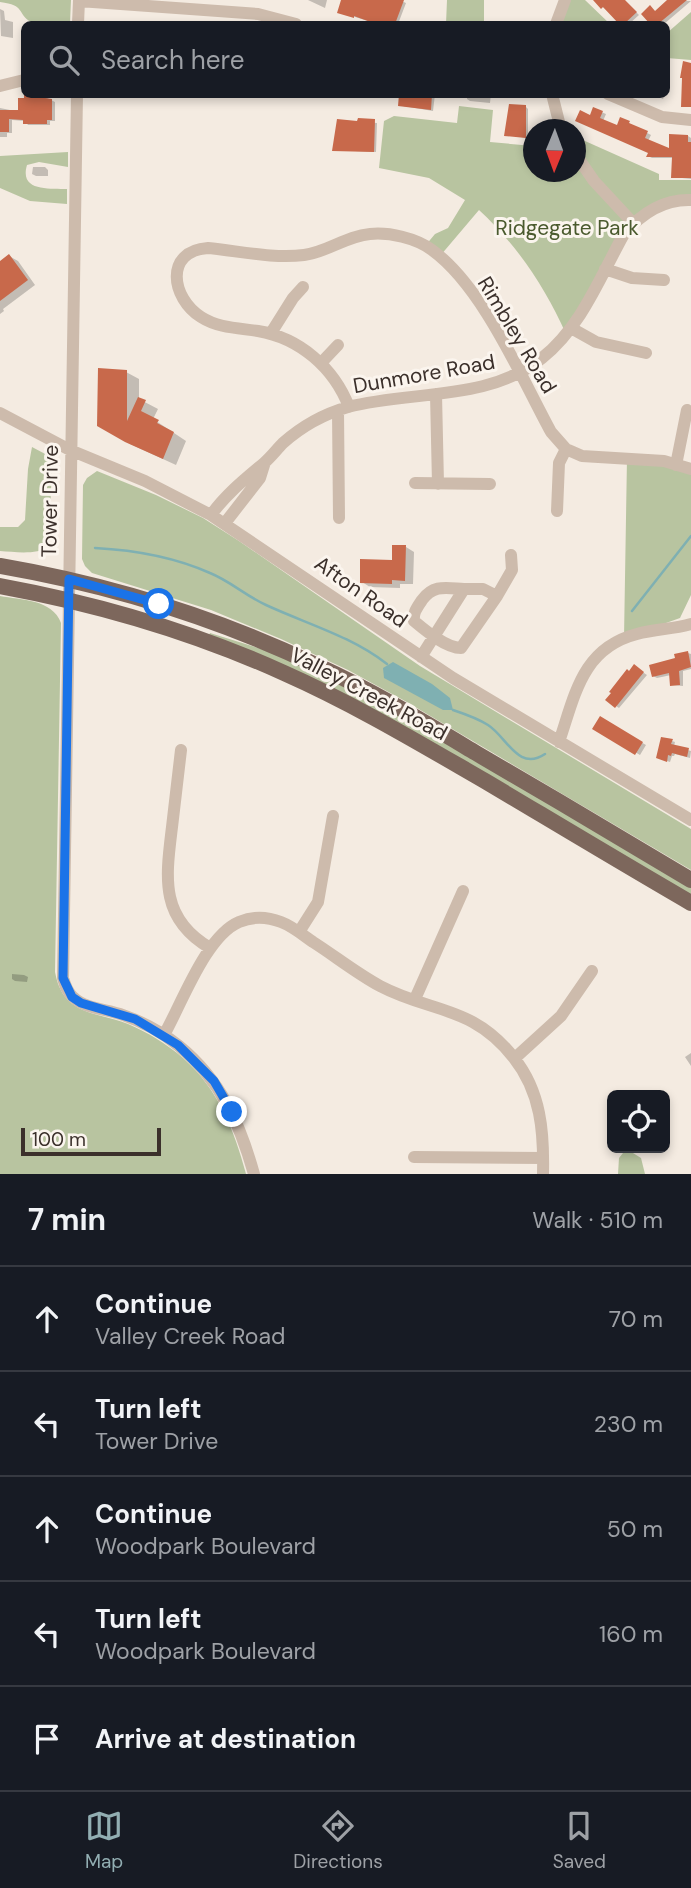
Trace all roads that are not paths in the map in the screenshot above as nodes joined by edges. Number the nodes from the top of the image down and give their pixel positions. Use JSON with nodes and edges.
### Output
{"nodes":[{"id":1,"x":79,"y":0,"type":"edge"},
{"id":2,"x":565,"y":0,"type":"edge"},
{"id":3,"x":78,"y":21,"type":"edge"},
{"id":4,"x":283,"y":21,"type":"edge"},
{"id":5,"x":557,"y":21,"type":"edge"},
{"id":6,"x":21,"y":81,"type":"edge"},
{"id":7,"x":0,"y":86,"type":"edge"},
{"id":8,"x":77,"y":98,"type":"edge"},
{"id":9,"x":553,"y":98,"type":"edge"},
{"id":10,"x":617,"y":98,"type":"edge"},
{"id":11,"x":558,"y":119,"type":"edge"},
{"id":12,"x":691,"y":120,"type":"edge"},
{"id":13,"x":586,"y":169,"type":"edge"},
{"id":14,"x":691,"y":200,"type":"edge"},
{"id":15,"x":633,"y":223,"type":"junction"},
{"id":16,"x":605,"y":269,"type":"junction"},
{"id":17,"x":664,"y":280,"type":"dead end"},
{"id":18,"x":303,"y":287,"type":"dead end"},
{"id":19,"x":571,"y":328,"type":"junction"},
{"id":20,"x":271,"y":333,"type":"junction"},
{"id":21,"x":338,"y":345,"type":"dead end"},
{"id":22,"x":646,"y":353,"type":"dead end"},
{"id":23,"x":321,"y":363,"type":"junction"},
{"id":24,"x":519,"y":373,"type":"junction"},
{"id":25,"x":436,"y":394,"type":"junction"},
{"id":26,"x":343,"y":409,"type":"junction"},
{"id":27,"x":687,"y":410,"type":"dead end"},
{"id":28,"x":0,"y":413,"type":"edge"},
{"id":29,"x":566,"y":449,"type":"junction"},
{"id":30,"x":70,"y":450,"type":"junction"},
{"id":31,"x":265,"y":462,"type":"junction"},
{"id":32,"x":676,"y":464,"type":"junction"},
{"id":33,"x":691,"y":469,"type":"edge"},
{"id":34,"x":415,"y":483,"type":"dead end"},
{"id":35,"x":438,"y":484,"type":"junction"},
{"id":36,"x":490,"y":484,"type":"dead end"},
{"id":37,"x":557,"y":511,"type":"dead end"},
{"id":38,"x":211,"y":515,"type":"junction"},
{"id":39,"x":339,"y":519,"type":"dead end"},
{"id":40,"x":225,"y":523,"type":"junction"},
{"id":41,"x":511,"y":555,"type":"dead end"},
{"id":42,"x":0,"y":566,"type":"edge"},
{"id":43,"x":69,"y":579,"type":"junction"},
{"id":44,"x":0,"y":586,"type":"edge"},
{"id":45,"x":464,"y":589,"type":"junction"},
{"id":46,"x":497,"y":596,"type":"junction"},
{"id":47,"x":69,"y":600,"type":"junction"},
{"id":48,"x":691,"y":616,"type":"edge"},
{"id":49,"x":691,"y":624,"type":"edge"},
{"id":50,"x":662,"y":629,"type":"junction"},
{"id":51,"x":435,"y":636,"type":"junction"},
{"id":52,"x":421,"y":657,"type":"junction"},
{"id":53,"x":559,"y":742,"type":"junction"},
{"id":54,"x":181,"y":750,"type":"dead end"},
{"id":55,"x":333,"y":816,"type":"dead end"},
{"id":56,"x":691,"y":820,"type":"edge"},
{"id":57,"x":691,"y":880,"type":"edge"},
{"id":58,"x":463,"y":891,"type":"dead end"},
{"id":59,"x":691,"y":903,"type":"edge"},
{"id":60,"x":299,"y":932,"type":"junction"},
{"id":61,"x":210,"y":948,"type":"junction"},
{"id":62,"x":592,"y":971,"type":"dead end"},
{"id":63,"x":415,"y":999,"type":"junction"},
{"id":64,"x":164,"y":1035,"type":"junction"},
{"id":65,"x":515,"y":1058,"type":"junction"},
{"id":66,"x":414,"y":1157,"type":"dead end"},
{"id":67,"x":543,"y":1158,"type":"junction"},
{"id":68,"x":254,"y":1174,"type":"edge"},
{"id":69,"x":543,"y":1174,"type":"edge"}],
"edges":[{"from":1,"to":3,"type":"street"},
{"from":1,"to":4,"type":"street"},
{"from":2,"to":5,"type":"street"},
{"from":6,"to":7,"type":"street"},
{"from":8,"to":30,"type":"street","name":"Tower Drive"},
{"from":9,"to":11,"type":"street"},
{"from":10,"to":12,"type":"street"},
{"from":13,"to":15,"type":"street"},
{"from":14,"to":15,"type":"street","name":"Dunmore Road"},
{"from":15,"to":16,"type":"street","name":"Dunmore Road"},
{"from":16,"to":17,"type":"street"},
{"from":16,"to":19,"type":"street","name":"Dunmore Road"},
{"from":18,"to":20,"type":"street"},
{"from":19,"to":22,"type":"street"},
{"from":19,"to":24,"type":"street","name":"Dunmore Road"},
{"from":20,"to":23,"type":"street","name":"Rimbley Road"},
{"from":20,"to":24,"type":"street","name":"Rimbley Road"},
{"from":21,"to":23,"type":"street"},
{"from":23,"to":26,"type":"street","name":"Rimbley Road"},
{"from":24,"to":25,"type":"street","name":"Dunmore Road"},
{"from":24,"to":29,"type":"street","name":"Rimbley Road"},
{"from":25,"to":26,"type":"street","name":"Dunmore Road"},
{"from":25,"to":35,"type":"street"},
{"from":26,"to":31,"type":"street","name":"Dunmore Road"},
{"from":26,"to":39,"type":"street"},
{"from":27,"to":32,"type":"street"},
{"from":28,"to":30,"type":"street","name":"Afton Road"},
{"from":29,"to":32,"type":"street"},
{"from":29,"to":37,"type":"street"},
{"from":30,"to":38,"type":"street","name":"Afton Road"},
{"from":30,"to":43,"type":"street","name":"Tower Drive"},
{"from":31,"to":38,"type":"street","name":"Dunmore Road"},
{"from":31,"to":40,"type":"street","name":"Dunmore Road"},
{"from":32,"to":33,"type":"street"},
{"from":34,"to":35,"type":"street"},
{"from":35,"to":36,"type":"street"},
{"from":38,"to":40,"type":"street","name":"Afton Road"},
{"from":40,"to":52,"type":"street","name":"Afton Road"},
{"from":41,"to":46,"type":"street"},
{"from":42,"to":43,"type":"main road","name":"Valley Creek Road"},
{"from":43,"to":47,"type":"street","name":"Tower Drive"},
{"from":43,"to":57,"type":"main road","name":"Valley Creek Road"},
{"from":44,"to":47,"type":"main road","name":"Valley Creek Road"},
{"from":45,"to":46,"type":"street"},
{"from":45,"to":51,"type":"street"},
{"from":45,"to":51,"type":"street"},
{"from":46,"to":51,"type":"street"},
{"from":47,"to":59,"type":"main road","name":"Valley Creek Road"},
{"from":47,"to":64,"type":"street","name":"Tower Drive"},
{"from":48,"to":50,"type":"street"},
{"from":49,"to":50,"type":"street"},
{"from":50,"to":53,"type":"street"},
{"from":51,"to":52,"type":"street"},
{"from":52,"to":53,"type":"street","name":"Afton Road"},
{"from":53,"to":56,"type":"street","name":"Afton Road"},
{"from":54,"to":61,"type":"street"},
{"from":55,"to":60,"type":"street"},
{"from":58,"to":63,"type":"street"},
{"from":60,"to":61,"type":"street"},
{"from":60,"to":63,"type":"street"},
{"from":61,"to":64,"type":"street"},
{"from":62,"to":65,"type":"street"},
{"from":63,"to":65,"type":"street"},
{"from":64,"to":68,"type":"street","name":"Tower Drive"},
{"from":65,"to":67,"type":"street"},
{"from":66,"to":67,"type":"street"},
{"from":67,"to":69,"type":"street"}]}
